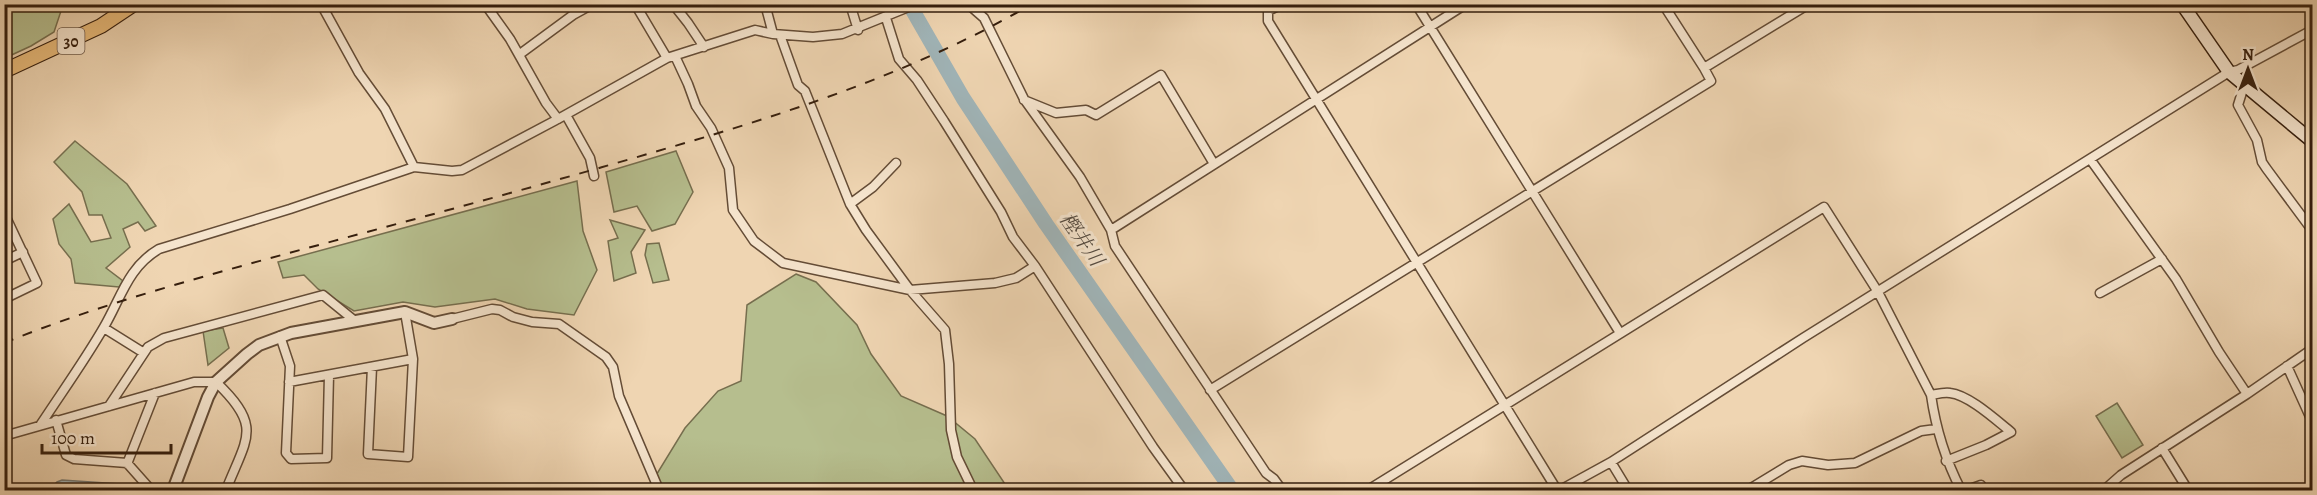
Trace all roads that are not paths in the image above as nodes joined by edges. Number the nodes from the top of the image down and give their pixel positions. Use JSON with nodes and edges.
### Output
{"nodes":[{"id":1,"x":134,"y":4,"type":"edge"},
{"id":2,"x":321,"y":4,"type":"edge"},
{"id":3,"x":485,"y":4,"type":"edge"},
{"id":4,"x":593,"y":4,"type":"edge"},
{"id":5,"x":635,"y":4,"type":"edge"},
{"id":6,"x":673,"y":4,"type":"edge"},
{"id":7,"x":765,"y":4,"type":"edge"},
{"id":8,"x":850,"y":4,"type":"edge"},
{"id":9,"x":916,"y":4,"type":"edge"},
{"id":10,"x":968,"y":4,"type":"edge"},
{"id":11,"x":1282,"y":4,"type":"edge"},
{"id":12,"x":1416,"y":4,"type":"edge"},
{"id":13,"x":1466,"y":4,"type":"edge"},
{"id":14,"x":1663,"y":4,"type":"edge"},
{"id":15,"x":1809,"y":4,"type":"edge"},
{"id":16,"x":2182,"y":4,"type":"edge"},
{"id":17,"x":889,"y":17,"type":"junction"},
{"id":18,"x":1430,"y":27,"type":"junction"},
{"id":19,"x":858,"y":30,"type":"junction"},
{"id":20,"x":2313,"y":30,"type":"edge"},
{"id":21,"x":777,"y":34,"type":"junction"},
{"id":22,"x":704,"y":47,"type":"junction"},
{"id":23,"x":520,"y":54,"type":"junction"},
{"id":24,"x":671,"y":57,"type":"junction"},
{"id":25,"x":1704,"y":68,"type":"junction"},
{"id":26,"x":4,"y":71,"type":"edge"},
{"id":27,"x":2229,"y":72,"type":"junction"},
{"id":28,"x":2244,"y":86,"type":"junction"},
{"id":29,"x":1024,"y":99,"type":"junction"},
{"id":30,"x":1316,"y":99,"type":"junction"},
{"id":31,"x":562,"y":117,"type":"junction"},
{"id":32,"x":2313,"y":141,"type":"edge"},
{"id":33,"x":2090,"y":159,"type":"junction"},
{"id":34,"x":896,"y":163,"type":"dead end"},
{"id":35,"x":1214,"y":164,"type":"junction"},
{"id":36,"x":414,"y":167,"type":"junction"},
{"id":37,"x":594,"y":176,"type":"dead end"},
{"id":38,"x":1533,"y":191,"type":"junction"},
{"id":39,"x":850,"y":204,"type":"junction"},
{"id":40,"x":4,"y":213,"type":"edge"},
{"id":41,"x":1111,"y":230,"type":"junction"},
{"id":42,"x":2313,"y":230,"type":"edge"},
{"id":43,"x":23,"y":252,"type":"junction"},
{"id":44,"x":2162,"y":259,"type":"junction"},
{"id":45,"x":4,"y":261,"type":"edge"},
{"id":46,"x":1416,"y":264,"type":"junction"},
{"id":47,"x":1035,"y":266,"type":"junction"},
{"id":48,"x":910,"y":290,"type":"junction"},
{"id":49,"x":1878,"y":292,"type":"junction"},
{"id":50,"x":2100,"y":293,"type":"dead end"},
{"id":51,"x":4,"y":298,"type":"edge"},
{"id":52,"x":405,"y":312,"type":"junction"},
{"id":53,"x":452,"y":318,"type":"joint"},
{"id":54,"x":356,"y":321,"type":"junction"},
{"id":55,"x":104,"y":328,"type":"junction"},
{"id":56,"x":1620,"y":333,"type":"junction"},
{"id":57,"x":280,"y":336,"type":"junction"},
{"id":58,"x":2313,"y":349,"type":"edge"},
{"id":59,"x":144,"y":353,"type":"junction"},
{"id":60,"x":413,"y":359,"type":"junction"},
{"id":61,"x":2287,"y":366,"type":"junction"},
{"id":62,"x":372,"y":368,"type":"junction"},
{"id":63,"x":329,"y":375,"type":"junction"},
{"id":64,"x":216,"y":382,"type":"junction"},
{"id":65,"x":289,"y":382,"type":"junction"},
{"id":66,"x":1210,"y":390,"type":"junction"},
{"id":67,"x":154,"y":393,"type":"junction"},
{"id":68,"x":2247,"y":394,"type":"junction"},
{"id":69,"x":1930,"y":395,"type":"junction"},
{"id":70,"x":1505,"y":405,"type":"junction"},
{"id":71,"x":109,"y":406,"type":"junction"},
{"id":72,"x":56,"y":420,"type":"junction"},
{"id":73,"x":2313,"y":421,"type":"edge"},
{"id":74,"x":41,"y":424,"type":"junction"},
{"id":75,"x":1936,"y":429,"type":"junction"},
{"id":76,"x":4,"y":436,"type":"edge"},
{"id":77,"x":2162,"y":448,"type":"junction"},
{"id":78,"x":1946,"y":461,"type":"junction"},
{"id":79,"x":1611,"y":462,"type":"junction"},
{"id":80,"x":127,"y":464,"type":"junction"},
{"id":81,"x":151,"y":490,"type":"edge"},
{"id":82,"x":173,"y":490,"type":"edge"},
{"id":83,"x":226,"y":490,"type":"edge"},
{"id":84,"x":659,"y":490,"type":"edge"},
{"id":85,"x":973,"y":490,"type":"edge"},
{"id":86,"x":1184,"y":490,"type":"edge"},
{"id":87,"x":1282,"y":490,"type":"edge"},
{"id":88,"x":1368,"y":490,"type":"edge"},
{"id":89,"x":1559,"y":490,"type":"edge"},
{"id":90,"x":1628,"y":490,"type":"edge"},
{"id":91,"x":1748,"y":490,"type":"edge"},
{"id":92,"x":1961,"y":490,"type":"edge"},
{"id":93,"x":1967,"y":490,"type":"edge"},
{"id":94,"x":1984,"y":490,"type":"edge"},
{"id":95,"x":2104,"y":490,"type":"edge"},
{"id":96,"x":2188,"y":490,"type":"edge"}],
"edges":[{"from":1,"to":26,"type":"main road","number":"30"},
{"from":2,"to":36,"type":"street"},
{"from":3,"to":23,"type":"street"},
{"from":4,"to":23,"type":"street"},
{"from":5,"to":24,"type":"street"},
{"from":6,"to":22,"type":"street"},
{"from":7,"to":21,"type":"street"},
{"from":8,"to":19,"type":"street"},
{"from":9,"to":17,"type":"street"},
{"from":10,"to":29,"type":"street"},
{"from":11,"to":30,"type":"street"},
{"from":12,"to":18,"type":"street"},
{"from":13,"to":18,"type":"street"},
{"from":14,"to":25,"type":"street"},
{"from":15,"to":25,"type":"street"},
{"from":16,"to":27,"type":"main road"},
{"from":17,"to":19,"type":"street"},
{"from":17,"to":47,"type":"street"},
{"from":18,"to":30,"type":"street"},
{"from":18,"to":38,"type":"street"},
{"from":19,"to":21,"type":"street"},
{"from":20,"to":27,"type":"street"},
{"from":21,"to":22,"type":"street"},
{"from":21,"to":39,"type":"street"},
{"from":22,"to":24,"type":"street"},
{"from":23,"to":31,"type":"street"},
{"from":24,"to":31,"type":"street"},
{"from":24,"to":48,"type":"street"},
{"from":25,"to":38,"type":"street"},
{"from":27,"to":28,"type":"main road"},
{"from":27,"to":33,"type":"street"},
{"from":28,"to":32,"type":"main road"},
{"from":28,"to":42,"type":"street"},
{"from":29,"to":35,"type":"street"},
{"from":29,"to":41,"type":"street"},
{"from":30,"to":35,"type":"street"},
{"from":30,"to":46,"type":"street"},
{"from":31,"to":36,"type":"street"},
{"from":31,"to":37,"type":"street"},
{"from":33,"to":44,"type":"street"},
{"from":33,"to":49,"type":"street"},
{"from":34,"to":39,"type":"street"},
{"from":35,"to":41,"type":"street"},
{"from":36,"to":55,"type":"street"},
{"from":38,"to":46,"type":"street"},
{"from":38,"to":56,"type":"street"},
{"from":39,"to":48,"type":"street"},
{"from":40,"to":43,"type":"street"},
{"from":41,"to":66,"type":"street"},
{"from":43,"to":45,"type":"street"},
{"from":43,"to":51,"type":"street"},
{"from":44,"to":50,"type":"street"},
{"from":44,"to":68,"type":"street"},
{"from":46,"to":66,"type":"street"},
{"from":46,"to":70,"type":"street"},
{"from":47,"to":48,"type":"street"},
{"from":47,"to":86,"type":"street"},
{"from":48,"to":85,"type":"street"},
{"from":49,"to":56,"type":"street"},
{"from":49,"to":69,"type":"street"},
{"from":49,"to":79,"type":"street"},
{"from":52,"to":53,"type":"street"},
{"from":52,"to":54,"type":"street"},
{"from":52,"to":60,"type":"street"},
{"from":53,"to":84,"type":"street"},
{"from":54,"to":57,"type":"street"},
{"from":54,"to":59,"type":"street"},
{"from":55,"to":59,"type":"street"},
{"from":55,"to":74,"type":"street"},
{"from":56,"to":70,"type":"street"},
{"from":57,"to":64,"type":"street"},
{"from":57,"to":65,"type":"street"},
{"from":58,"to":61,"type":"street"},
{"from":59,"to":71,"type":"street"},
{"from":60,"to":62,"type":"street"},
{"from":60,"to":62,"type":"street"},
{"from":61,"to":68,"type":"street"},
{"from":61,"to":73,"type":"street"},
{"from":62,"to":63,"type":"street"},
{"from":63,"to":65,"type":"street"},
{"from":63,"to":65,"type":"street"},
{"from":64,"to":67,"type":"street"},
{"from":64,"to":82,"type":"street"},
{"from":64,"to":83,"type":"street"},
{"from":66,"to":87,"type":"street"},
{"from":67,"to":71,"type":"street"},
{"from":67,"to":80,"type":"street"},
{"from":68,"to":77,"type":"street"},
{"from":69,"to":75,"type":"street"},
{"from":69,"to":78,"type":"street"},
{"from":70,"to":88,"type":"street"},
{"from":70,"to":89,"type":"street"},
{"from":71,"to":72,"type":"street"},
{"from":72,"to":74,"type":"street"},
{"from":72,"to":80,"type":"street"},
{"from":74,"to":76,"type":"street"},
{"from":75,"to":78,"type":"street"},
{"from":75,"to":91,"type":"street"},
{"from":77,"to":95,"type":"street"},
{"from":77,"to":96,"type":"street"},
{"from":78,"to":92,"type":"street"},
{"from":79,"to":89,"type":"street"},
{"from":79,"to":90,"type":"street"},
{"from":80,"to":81,"type":"street"},
{"from":93,"to":94,"type":"street"}]}
